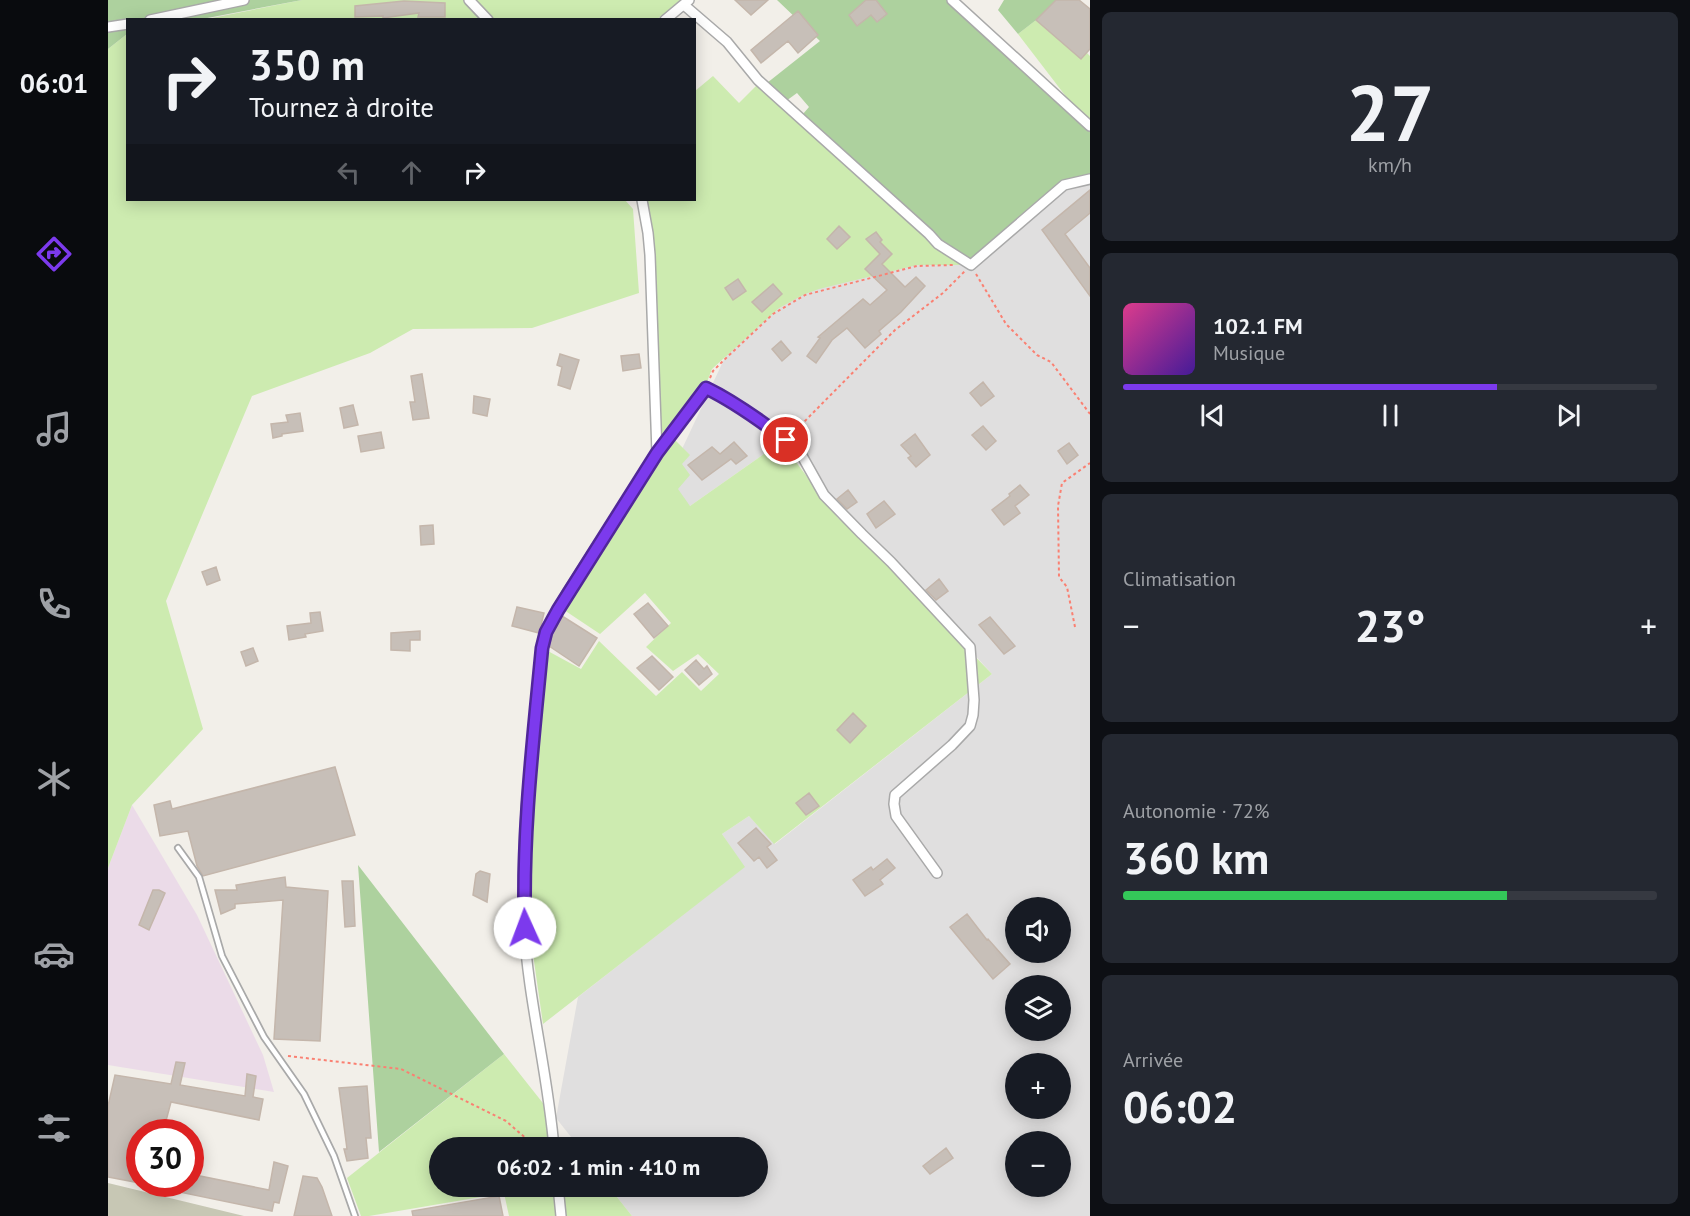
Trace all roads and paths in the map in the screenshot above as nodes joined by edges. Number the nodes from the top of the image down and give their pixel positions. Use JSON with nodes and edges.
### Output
{"nodes":[{"id":1,"x":244,"y":0,"type":"edge"},
{"id":2,"x":470,"y":0,"type":"edge"},
{"id":3,"x":952,"y":0,"type":"edge"},
{"id":4,"x":686,"y":3,"type":"edge"},
{"id":5,"x":159,"y":18,"type":"edge"},
{"id":6,"x":486,"y":18,"type":"edge"},
{"id":7,"x":667,"y":18,"type":"edge"},
{"id":8,"x":126,"y":24,"type":"edge"},
{"id":9,"x":108,"y":27,"type":"edge"},
{"id":10,"x":1090,"y":126,"type":"edge"},
{"id":11,"x":1090,"y":179,"type":"edge"},
{"id":12,"x":642,"y":201,"type":"edge"},
{"id":13,"x":971,"y":265,"type":"junction"},
{"id":14,"x":706,"y":388,"type":"junction"},
{"id":15,"x":1090,"y":414,"type":"edge"},
{"id":16,"x":786,"y":440,"type":"junction"},
{"id":17,"x":657,"y":453,"type":"junction"},
{"id":18,"x":1090,"y":463,"type":"edge"},
{"id":19,"x":1075,"y":627,"type":"dead end"},
{"id":20,"x":178,"y":848,"type":"dead end"},
{"id":21,"x":937,"y":873,"type":"dead end"},
{"id":22,"x":276,"y":1054,"type":"junction"},
{"id":23,"x":524,"y":1137,"type":"edge"},
{"id":24,"x":553,"y":1137,"type":"edge"},
{"id":25,"x":559,"y":1197,"type":"edge"},
{"id":26,"x":356,"y":1216,"type":"edge"},
{"id":27,"x":561,"y":1216,"type":"edge"}],
"edges":[{"from":1,"to":5,"type":"street"},
{"from":2,"to":6,"type":"street"},
{"from":3,"to":10,"type":"street"},
{"from":4,"to":7,"type":"street"},
{"from":4,"to":13,"type":"street"},
{"from":8,"to":9,"type":"street"},
{"from":11,"to":13,"type":"street"},
{"from":12,"to":17,"type":"street"},
{"from":13,"to":14,"type":"path"},
{"from":13,"to":15,"type":"path"},
{"from":13,"to":16,"type":"path"},
{"from":14,"to":16,"type":"street"},
{"from":14,"to":17,"type":"street"},
{"from":16,"to":21,"type":"street"},
{"from":17,"to":24,"type":"street"},
{"from":18,"to":19,"type":"path"},
{"from":20,"to":22,"type":"lane"},
{"from":22,"to":23,"type":"path"},
{"from":22,"to":26,"type":"lane"},
{"from":25,"to":27,"type":"street"}]}
